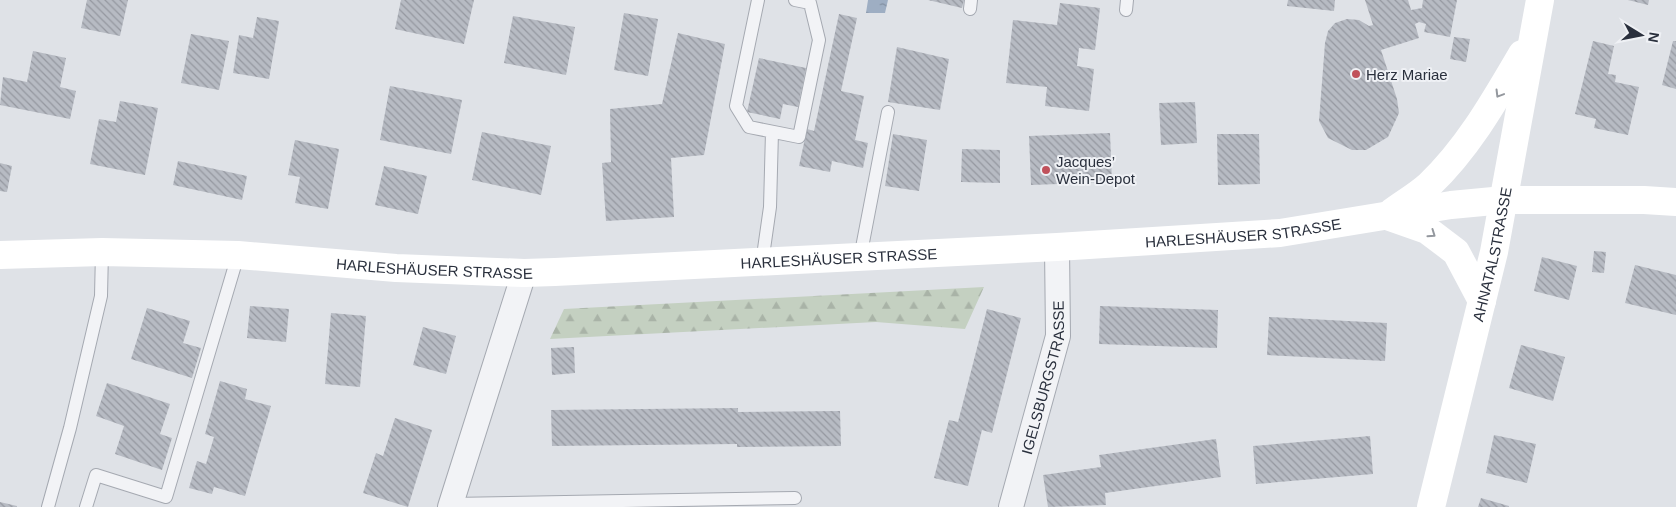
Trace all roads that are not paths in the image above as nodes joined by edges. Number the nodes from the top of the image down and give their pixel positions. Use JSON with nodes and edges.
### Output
{"nodes":[{"id":1,"x":758,"y":0,"type":"edge"},
{"id":2,"x":795,"y":0,"type":"edge"},
{"id":3,"x":1540,"y":0,"type":"edge"},
{"id":4,"x":1532,"y":36,"type":"junction"},
{"id":5,"x":888,"y":112,"type":"dead end"},
{"id":6,"x":772,"y":132,"type":"junction"},
{"id":7,"x":1504,"y":200,"type":"junction"},
{"id":8,"x":1676,"y":202,"type":"edge"},
{"id":9,"x":1387,"y":216,"type":"junction"},
{"id":10,"x":1057,"y":247,"type":"junction"},
{"id":11,"x":102,"y":252,"type":"junction"},
{"id":12,"x":0,"y":255,"type":"edge"},
{"id":13,"x":238,"y":256,"type":"junction"},
{"id":14,"x":860,"y":258,"type":"junction"},
{"id":15,"x":762,"y":263,"type":"junction"},
{"id":16,"x":524,"y":273,"type":"junction"},
{"id":17,"x":1482,"y":301,"type":"junction"},
{"id":18,"x":795,"y":498,"type":"dead end"},
{"id":19,"x":450,"y":506,"type":"edge"},
{"id":20,"x":48,"y":507,"type":"edge"},
{"id":21,"x":86,"y":507,"type":"edge"},
{"id":22,"x":1011,"y":507,"type":"edge"},
{"id":23,"x":1431,"y":507,"type":"edge"}],
"edges":[{"from":1,"to":6,"type":"lane"},
{"from":2,"to":6,"type":"lane"},
{"from":3,"to":4,"type":"main road","name":"AHNATALSTRASSE"},
{"from":4,"to":7,"type":"main road","name":"AHNATALSTRASSE"},
{"from":4,"to":9,"type":"main road","one_way":true},
{"from":5,"to":14,"type":"lane"},
{"from":6,"to":15,"type":"lane"},
{"from":7,"to":8,"type":"main road","name":"HARLESHÄUSER STRASSE"},
{"from":7,"to":9,"type":"main road","name":"HARLESHÄUSER STRASSE"},
{"from":7,"to":17,"type":"main road","name":"AHNATALSTRASSE"},
{"from":9,"to":10,"type":"main road","name":"HARLESHÄUSER STRASSE"},
{"from":9,"to":17,"type":"main road","one_way":true},
{"from":10,"to":14,"type":"main road","name":"HARLESHÄUSER STRASSE"},
{"from":10,"to":22,"type":"street","name":"IGELSBURGSTRASSE"},
{"from":11,"to":12,"type":"main road","name":"HARLESHÄUSER STRASSE"},
{"from":11,"to":13,"type":"main road","name":"HARLESHÄUSER STRASSE"},
{"from":11,"to":20,"type":"lane"},
{"from":13,"to":16,"type":"main road","name":"HARLESHÄUSER STRASSE"},
{"from":13,"to":21,"type":"lane"},
{"from":14,"to":15,"type":"main road","name":"HARLESHÄUSER STRASSE"},
{"from":15,"to":16,"type":"main road","name":"HARLESHÄUSER STRASSE"},
{"from":16,"to":19,"type":"street"},
{"from":17,"to":23,"type":"main road","name":"AHNATALSTRASSE"},
{"from":18,"to":19,"type":"lane"}]}
